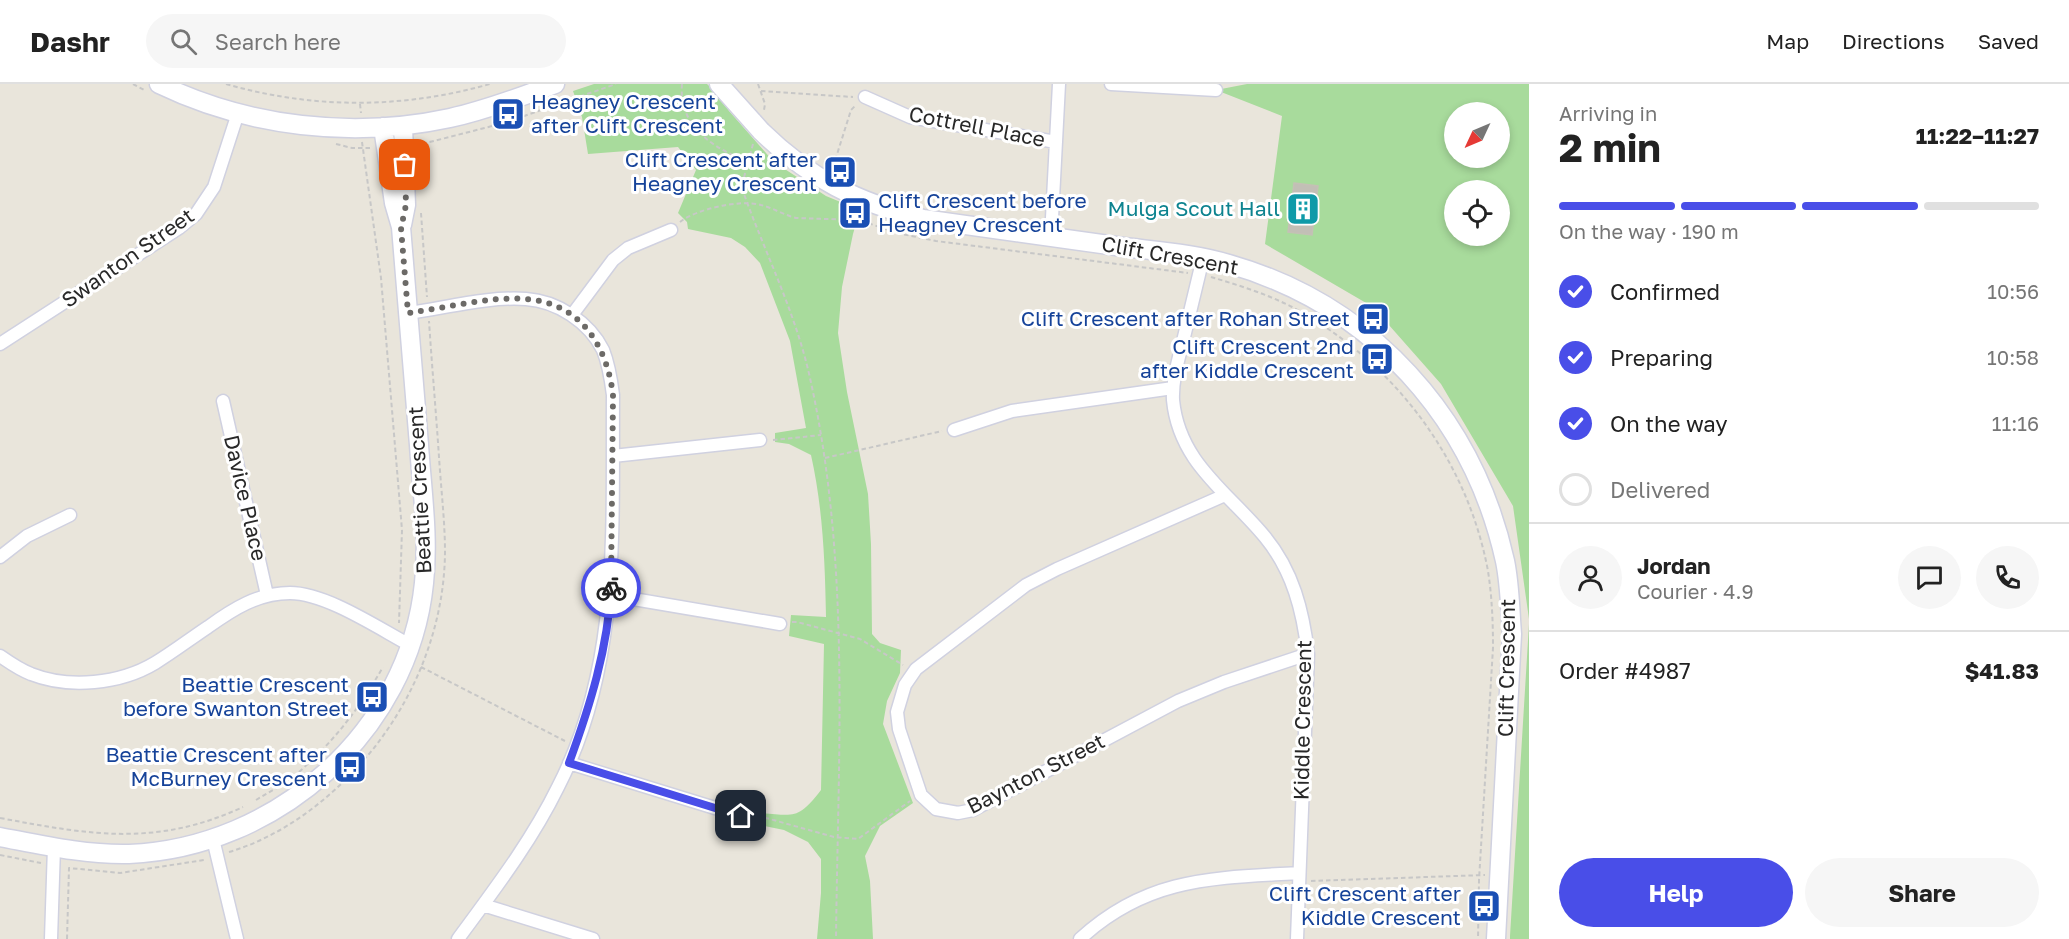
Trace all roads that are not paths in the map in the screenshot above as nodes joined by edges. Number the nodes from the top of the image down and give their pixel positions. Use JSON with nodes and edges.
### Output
{"nodes":[{"id":1,"x":159,"y":84,"type":"edge"},
{"id":2,"x":555,"y":84,"type":"edge"},
{"id":3,"x":719,"y":84,"type":"edge"},
{"id":4,"x":731,"y":84,"type":"edge"},
{"id":5,"x":1059,"y":84,"type":"edge"},
{"id":6,"x":1111,"y":84,"type":"edge"},
{"id":7,"x":532,"y":88,"type":"edge"},
{"id":8,"x":1216,"y":90,"type":"dead end"},
{"id":9,"x":865,"y":97,"type":"road end"},
{"id":10,"x":740,"y":106,"type":"junction"},
{"id":11,"x":238,"y":113,"type":"junction"},
{"id":12,"x":403,"y":126,"type":"junction"},
{"id":13,"x":382,"y":127,"type":"junction"},
{"id":14,"x":1056,"y":142,"type":"junction"},
{"id":15,"x":401,"y":228,"type":"junction"},
{"id":16,"x":671,"y":230,"type":"road end"},
{"id":17,"x":1051,"y":237,"type":"junction"},
{"id":18,"x":1203,"y":258,"type":"junction"},
{"id":19,"x":408,"y":313,"type":"junction"},
{"id":20,"x":572,"y":315,"type":"junction"},
{"id":21,"x":0,"y":344,"type":"edge"},
{"id":22,"x":1173,"y":388,"type":"junction"},
{"id":23,"x":223,"y":401,"type":"dead end"},
{"id":24,"x":954,"y":430,"type":"road end"},
{"id":25,"x":760,"y":440,"type":"road end"},
{"id":26,"x":613,"y":456,"type":"junction"},
{"id":27,"x":1225,"y":495,"type":"junction"},
{"id":28,"x":70,"y":515,"type":"dead end"},
{"id":29,"x":0,"y":557,"type":"edge"},
{"id":30,"x":267,"y":595,"type":"junction"},
{"id":31,"x":610,"y":595,"type":"junction"},
{"id":32,"x":780,"y":624,"type":"road end"},
{"id":33,"x":408,"y":652,"type":"junction"},
{"id":34,"x":1308,"y":654,"type":"junction"},
{"id":35,"x":0,"y":656,"type":"edge"},
{"id":36,"x":569,"y":763,"type":"junction"},
{"id":37,"x":741,"y":816,"type":"road end"},
{"id":38,"x":0,"y":837,"type":"edge"},
{"id":39,"x":220,"y":845,"type":"junction"},
{"id":40,"x":54,"y":847,"type":"junction"},
{"id":41,"x":1299,"y":877,"type":"junction"},
{"id":42,"x":483,"y":905,"type":"junction"},
{"id":43,"x":51,"y":939,"type":"edge"},
{"id":44,"x":237,"y":939,"type":"edge"},
{"id":45,"x":458,"y":939,"type":"edge"},
{"id":46,"x":593,"y":939,"type":"edge"},
{"id":47,"x":1080,"y":939,"type":"edge"},
{"id":48,"x":1297,"y":939,"type":"edge"},
{"id":49,"x":1497,"y":939,"type":"edge"}],
"edges":[{"from":1,"to":11,"type":"street"},
{"from":2,"to":7,"type":"street"},
{"from":3,"to":10,"type":"street","name":"Clift Crescent"},
{"from":4,"to":10,"type":"street","name":"Clift Crescent"},
{"from":5,"to":14,"type":"street"},
{"from":6,"to":8,"type":"street"},
{"from":7,"to":12,"type":"street"},
{"from":9,"to":14,"type":"street","name":"Cottrell Place"},
{"from":10,"to":17,"type":"street","name":"Clift Crescent"},
{"from":11,"to":13,"type":"street"},
{"from":11,"to":21,"type":"street","name":"Swanton Street"},
{"from":12,"to":13,"type":"street"},
{"from":12,"to":15,"type":"street","name":"Beattie Crescent"},
{"from":13,"to":15,"type":"street","name":"Beattie Crescent"},
{"from":14,"to":17,"type":"street"},
{"from":15,"to":19,"type":"street","name":"Beattie Crescent"},
{"from":16,"to":20,"type":"street"},
{"from":17,"to":18,"type":"street","name":"Clift Crescent"},
{"from":18,"to":22,"type":"street","name":"Kiddle Crescent"},
{"from":18,"to":49,"type":"street","name":"Clift Crescent"},
{"from":19,"to":20,"type":"street"},
{"from":19,"to":33,"type":"street","name":"Beattie Crescent"},
{"from":20,"to":26,"type":"street"},
{"from":22,"to":24,"type":"street"},
{"from":22,"to":27,"type":"street","name":"Kiddle Crescent"},
{"from":23,"to":30,"type":"street","name":"Davice Place"},
{"from":25,"to":26,"type":"street"},
{"from":26,"to":31,"type":"street"},
{"from":27,"to":34,"type":"street","name":"Kiddle Crescent"},
{"from":27,"to":34,"type":"street","name":"Baynton Street"},
{"from":28,"to":29,"type":"street"},
{"from":30,"to":33,"type":"street"},
{"from":30,"to":35,"type":"street"},
{"from":31,"to":32,"type":"street"},
{"from":31,"to":36,"type":"street"},
{"from":33,"to":39,"type":"street","name":"Beattie Crescent"},
{"from":34,"to":41,"type":"street","name":"Kiddle Crescent"},
{"from":36,"to":37,"type":"street"},
{"from":36,"to":42,"type":"street"},
{"from":38,"to":40,"type":"street","name":"Beattie Crescent"},
{"from":39,"to":40,"type":"street","name":"Beattie Crescent"},
{"from":39,"to":44,"type":"street"},
{"from":40,"to":43,"type":"street"},
{"from":41,"to":47,"type":"street"},
{"from":41,"to":48,"type":"street","name":"Kiddle Crescent"},
{"from":42,"to":45,"type":"street"},
{"from":42,"to":46,"type":"street"}]}
